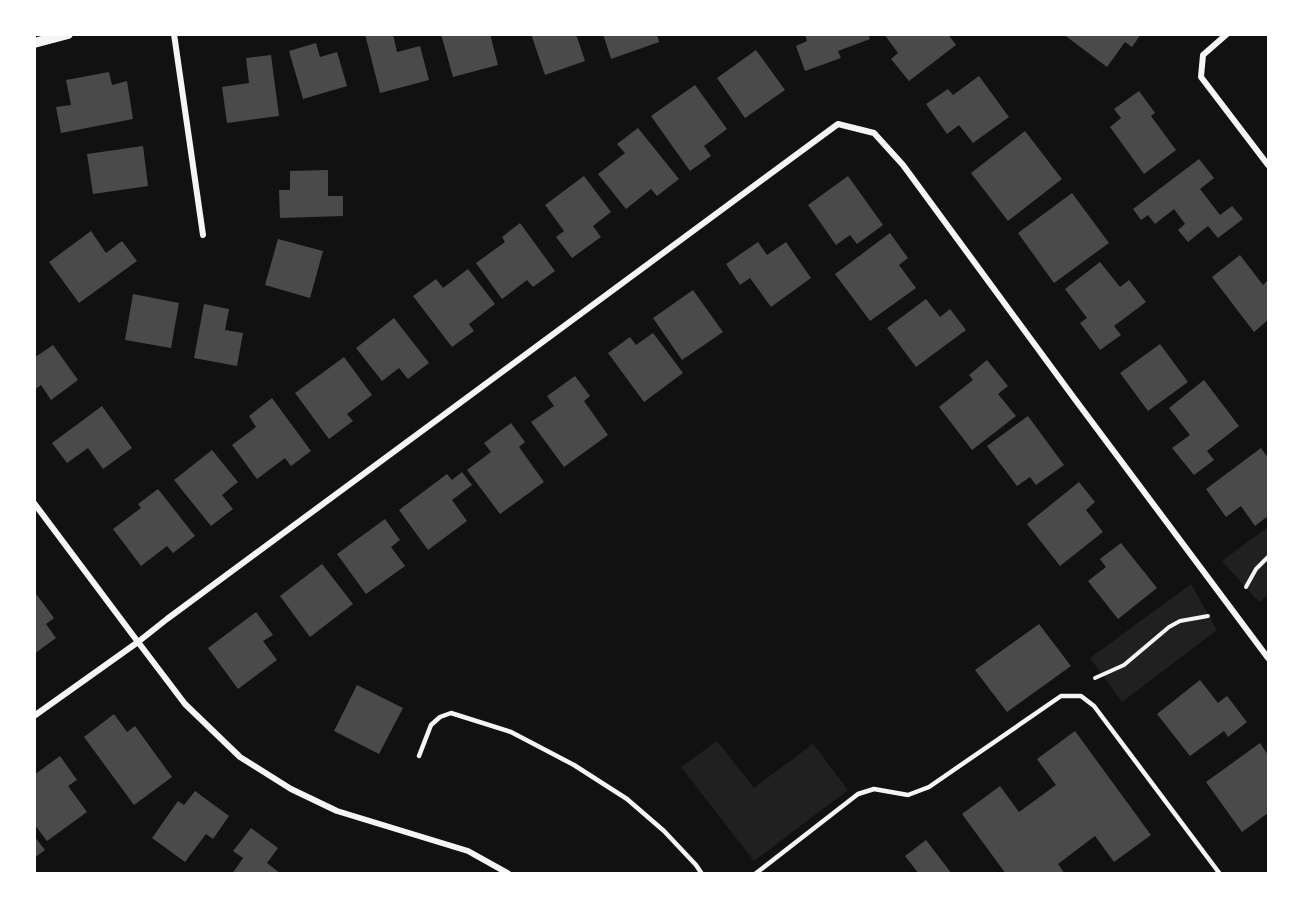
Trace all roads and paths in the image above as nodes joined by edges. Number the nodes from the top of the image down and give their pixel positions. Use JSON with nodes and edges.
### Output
{"nodes":[{"id":1,"x":68,"y":34,"type":"edge"},
{"id":2,"x":174,"y":34,"type":"edge"},
{"id":3,"x":1227,"y":34,"type":"edge"},
{"id":4,"x":34,"y":43,"type":"edge"},
{"id":5,"x":1269,"y":165,"type":"edge"},
{"id":6,"x":202,"y":235,"type":"dead end"},
{"id":7,"x":34,"y":503,"type":"edge"},
{"id":8,"x":1269,"y":557,"type":"edge"},
{"id":9,"x":1246,"y":587,"type":"dead end"},
{"id":10,"x":1208,"y":616,"type":"dead end"},
{"id":11,"x":138,"y":642,"type":"junction"},
{"id":12,"x":1269,"y":657,"type":"edge"},
{"id":13,"x":1095,"y":678,"type":"dead end"},
{"id":14,"x":34,"y":716,"type":"edge"},
{"id":15,"x":419,"y":756,"type":"dead end"},
{"id":16,"x":509,"y":873,"type":"edge"},
{"id":17,"x":702,"y":873,"type":"edge"},
{"id":18,"x":755,"y":873,"type":"edge"},
{"id":19,"x":1220,"y":873,"type":"edge"}],
"edges":[{"from":1,"to":4,"type":"street"},
{"from":2,"to":6,"type":"street"},
{"from":3,"to":5,"type":"street"},
{"from":7,"to":11,"type":"street"},
{"from":8,"to":9,"type":"path"},
{"from":10,"to":13,"type":"path"},
{"from":11,"to":12,"type":"street"},
{"from":11,"to":14,"type":"street"},
{"from":11,"to":16,"type":"street"},
{"from":15,"to":17,"type":"lane"},
{"from":18,"to":19,"type":"lane"}]}
